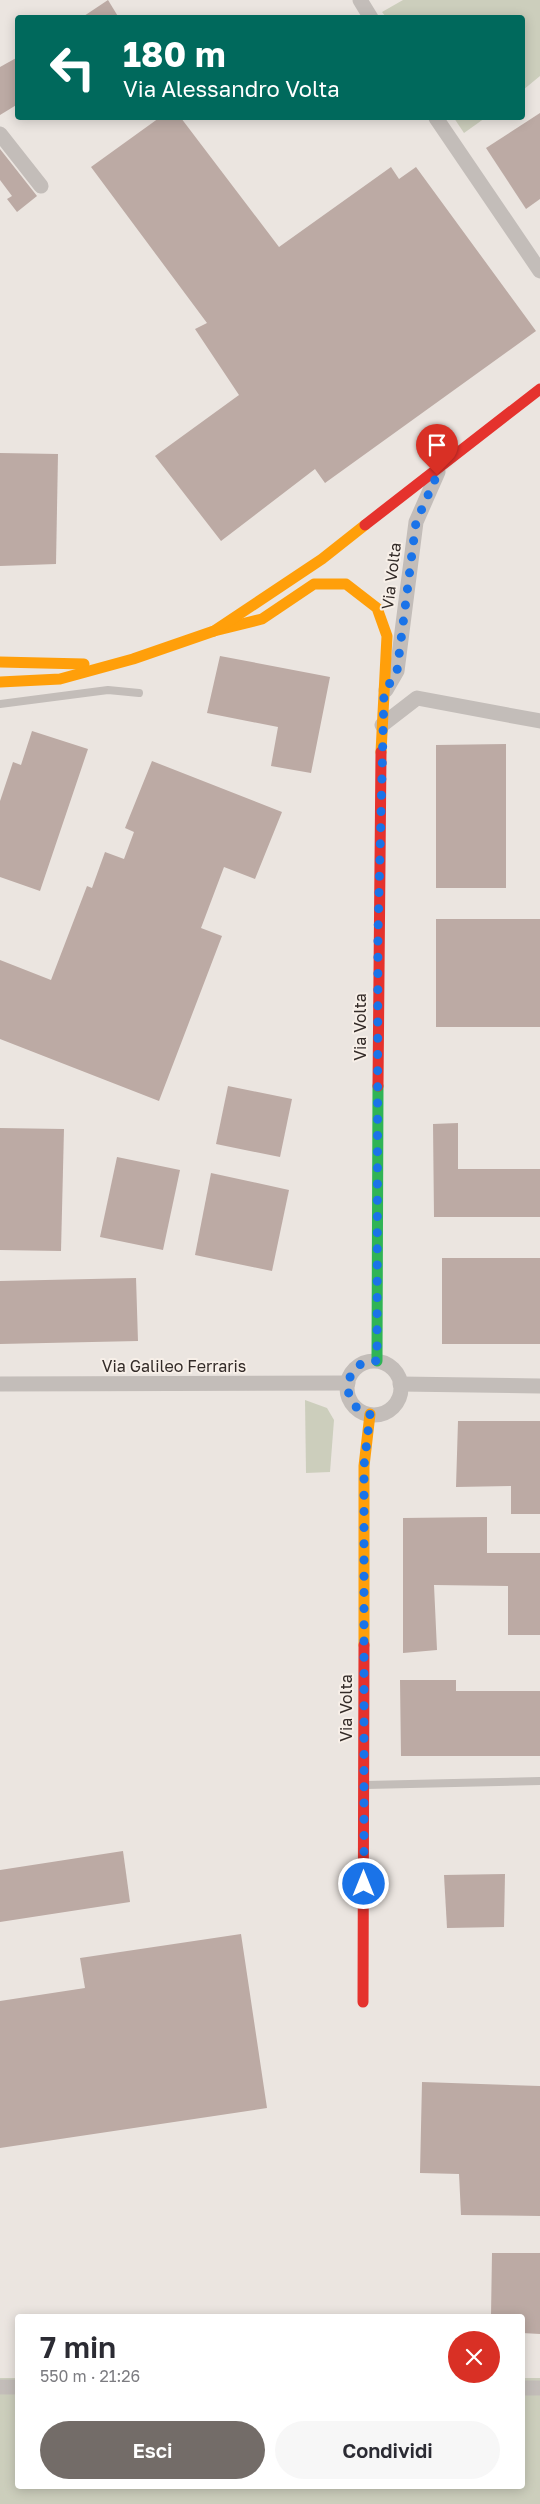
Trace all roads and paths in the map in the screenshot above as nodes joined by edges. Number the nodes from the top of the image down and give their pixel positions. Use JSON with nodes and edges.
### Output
{"nodes":[{"id":1,"x":360,"y":0,"type":"edge"},
{"id":2,"x":369,"y":15,"type":"edge"},
{"id":3,"x":437,"y":120,"type":"edge"},
{"id":4,"x":0,"y":134,"type":"edge"},
{"id":5,"x":41,"y":186,"type":"dead end"},
{"id":6,"x":540,"y":271,"type":"edge"},
{"id":7,"x":540,"y":389,"type":"edge"},
{"id":8,"x":442,"y":466,"type":"junction"},
{"id":9,"x":214,"y":631,"type":"junction"},
{"id":10,"x":0,"y":662,"type":"edge"},
{"id":11,"x":105,"y":666,"type":"junction"},
{"id":12,"x":0,"y":682,"type":"edge"},
{"id":13,"x":384,"y":693,"type":"junction"},
{"id":14,"x":139,"y":694,"type":"dead end"},
{"id":15,"x":0,"y":704,"type":"edge"},
{"id":16,"x":540,"y":721,"type":"edge"},
{"id":17,"x":382,"y":725,"type":"junction"},
{"id":18,"x":377,"y":1361,"type":"junction"},
{"id":19,"x":348,"y":1383,"type":"junction"},
{"id":20,"x":0,"y":1384,"type":"edge"},
{"id":21,"x":400,"y":1384,"type":"junction"},
{"id":22,"x":540,"y":1386,"type":"edge"},
{"id":23,"x":370,"y":1414,"type":"junction"},
{"id":24,"x":540,"y":1781,"type":"edge"},
{"id":25,"x":364,"y":1785,"type":"junction"},
{"id":26,"x":363,"y":2002,"type":"dead end"},
{"id":27,"x":0,"y":2387,"type":"edge"},
{"id":28,"x":15,"y":2387,"type":"edge"},
{"id":29,"x":525,"y":2388,"type":"edge"},
{"id":30,"x":540,"y":2388,"type":"edge"}],
"edges":[{"from":1,"to":2,"type":"street"},
{"from":3,"to":6,"type":"street"},
{"from":4,"to":5,"type":"street"},
{"from":7,"to":8,"type":"street"},
{"from":8,"to":9,"type":"street"},
{"from":8,"to":13,"type":"street","name":"Via Volta"},
{"from":9,"to":11,"type":"street"},
{"from":9,"to":13,"type":"street","name":"Via Volta"},
{"from":10,"to":11,"type":"street"},
{"from":11,"to":12,"type":"street"},
{"from":13,"to":17,"type":"street","name":"Via Volta"},
{"from":14,"to":15,"type":"lane"},
{"from":16,"to":17,"type":"street"},
{"from":17,"to":18,"type":"street","name":"Via Volta"},
{"from":18,"to":19,"type":"street"},
{"from":18,"to":21,"type":"street"},
{"from":19,"to":20,"type":"street","name":"Via Galileo Ferraris"},
{"from":19,"to":23,"type":"street"},
{"from":21,"to":22,"type":"street"},
{"from":21,"to":23,"type":"street"},
{"from":23,"to":25,"type":"street","name":"Via Volta"},
{"from":24,"to":25,"type":"lane"},
{"from":25,"to":26,"type":"street","name":"Via Volta"},
{"from":27,"to":28,"type":"street"},
{"from":29,"to":30,"type":"street"}]}
